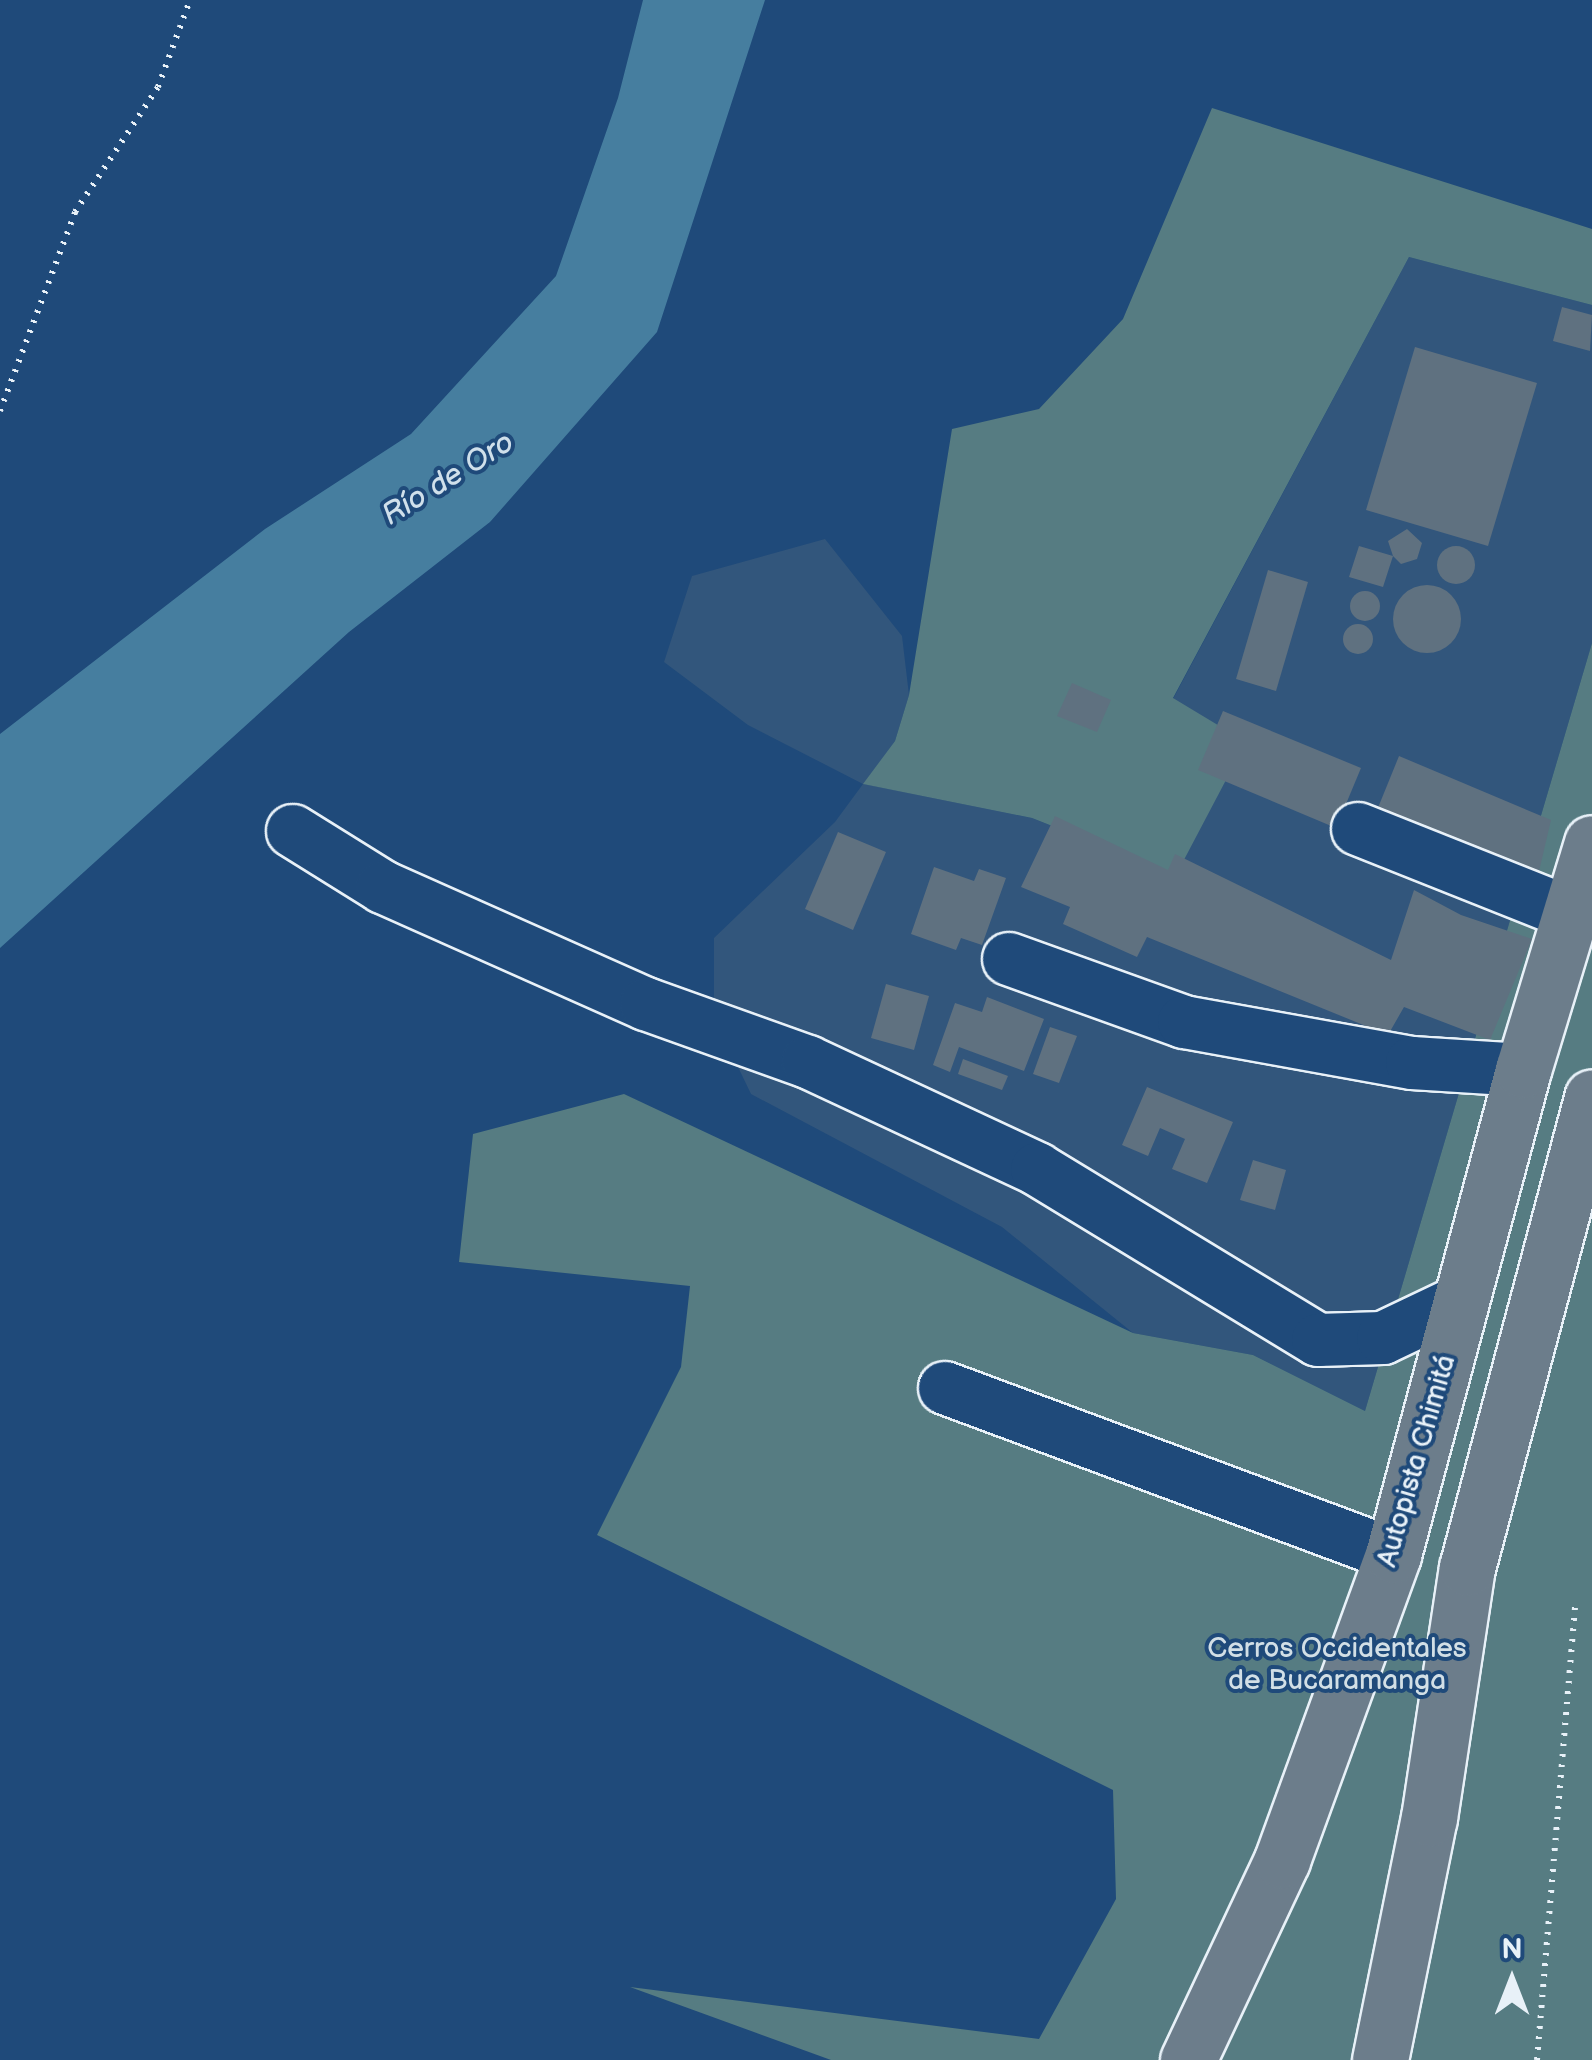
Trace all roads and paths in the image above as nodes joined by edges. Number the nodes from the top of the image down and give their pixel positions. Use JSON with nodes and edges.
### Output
{"nodes":[{"id":1,"x":190,"y":0,"type":"edge"},
{"id":2,"x":0,"y":412,"type":"edge"},
{"id":3,"x":1358,"y":828,"type":"dead end"},
{"id":4,"x":294,"y":831,"type":"dead end"},
{"id":5,"x":1592,"y":842,"type":"edge"},
{"id":6,"x":1572,"y":914,"type":"junction"},
{"id":7,"x":1009,"y":959,"type":"dead end"},
{"id":8,"x":1523,"y":1070,"type":"junction"},
{"id":9,"x":1592,"y":1097,"type":"edge"},
{"id":10,"x":1461,"y":1301,"type":"junction"},
{"id":11,"x":945,"y":1388,"type":"dead end"},
{"id":12,"x":1392,"y":1555,"type":"junction"},
{"id":13,"x":1575,"y":1604,"type":"dead end"},
{"id":14,"x":1195,"y":2052,"type":"edge"},
{"id":15,"x":1380,"y":2060,"type":"edge"},
{"id":16,"x":1537,"y":2060,"type":"edge"}],
"edges":[{"from":1,"to":2,"type":"path"},
{"from":3,"to":6,"type":"lane"},
{"from":4,"to":10,"type":"lane"},
{"from":5,"to":6,"type":"highway","name":"Autopista Chimitá"},
{"from":6,"to":8,"type":"highway","name":"Autopista Chimitá"},
{"from":7,"to":8,"type":"lane"},
{"from":8,"to":10,"type":"highway","name":"Autopista Chimitá"},
{"from":9,"to":15,"type":"highway"},
{"from":10,"to":12,"type":"highway","name":"Autopista Chimitá"},
{"from":11,"to":12,"type":"lane"},
{"from":12,"to":14,"type":"highway","name":"Autopista Chimitá"},
{"from":13,"to":16,"type":"path"}]}
